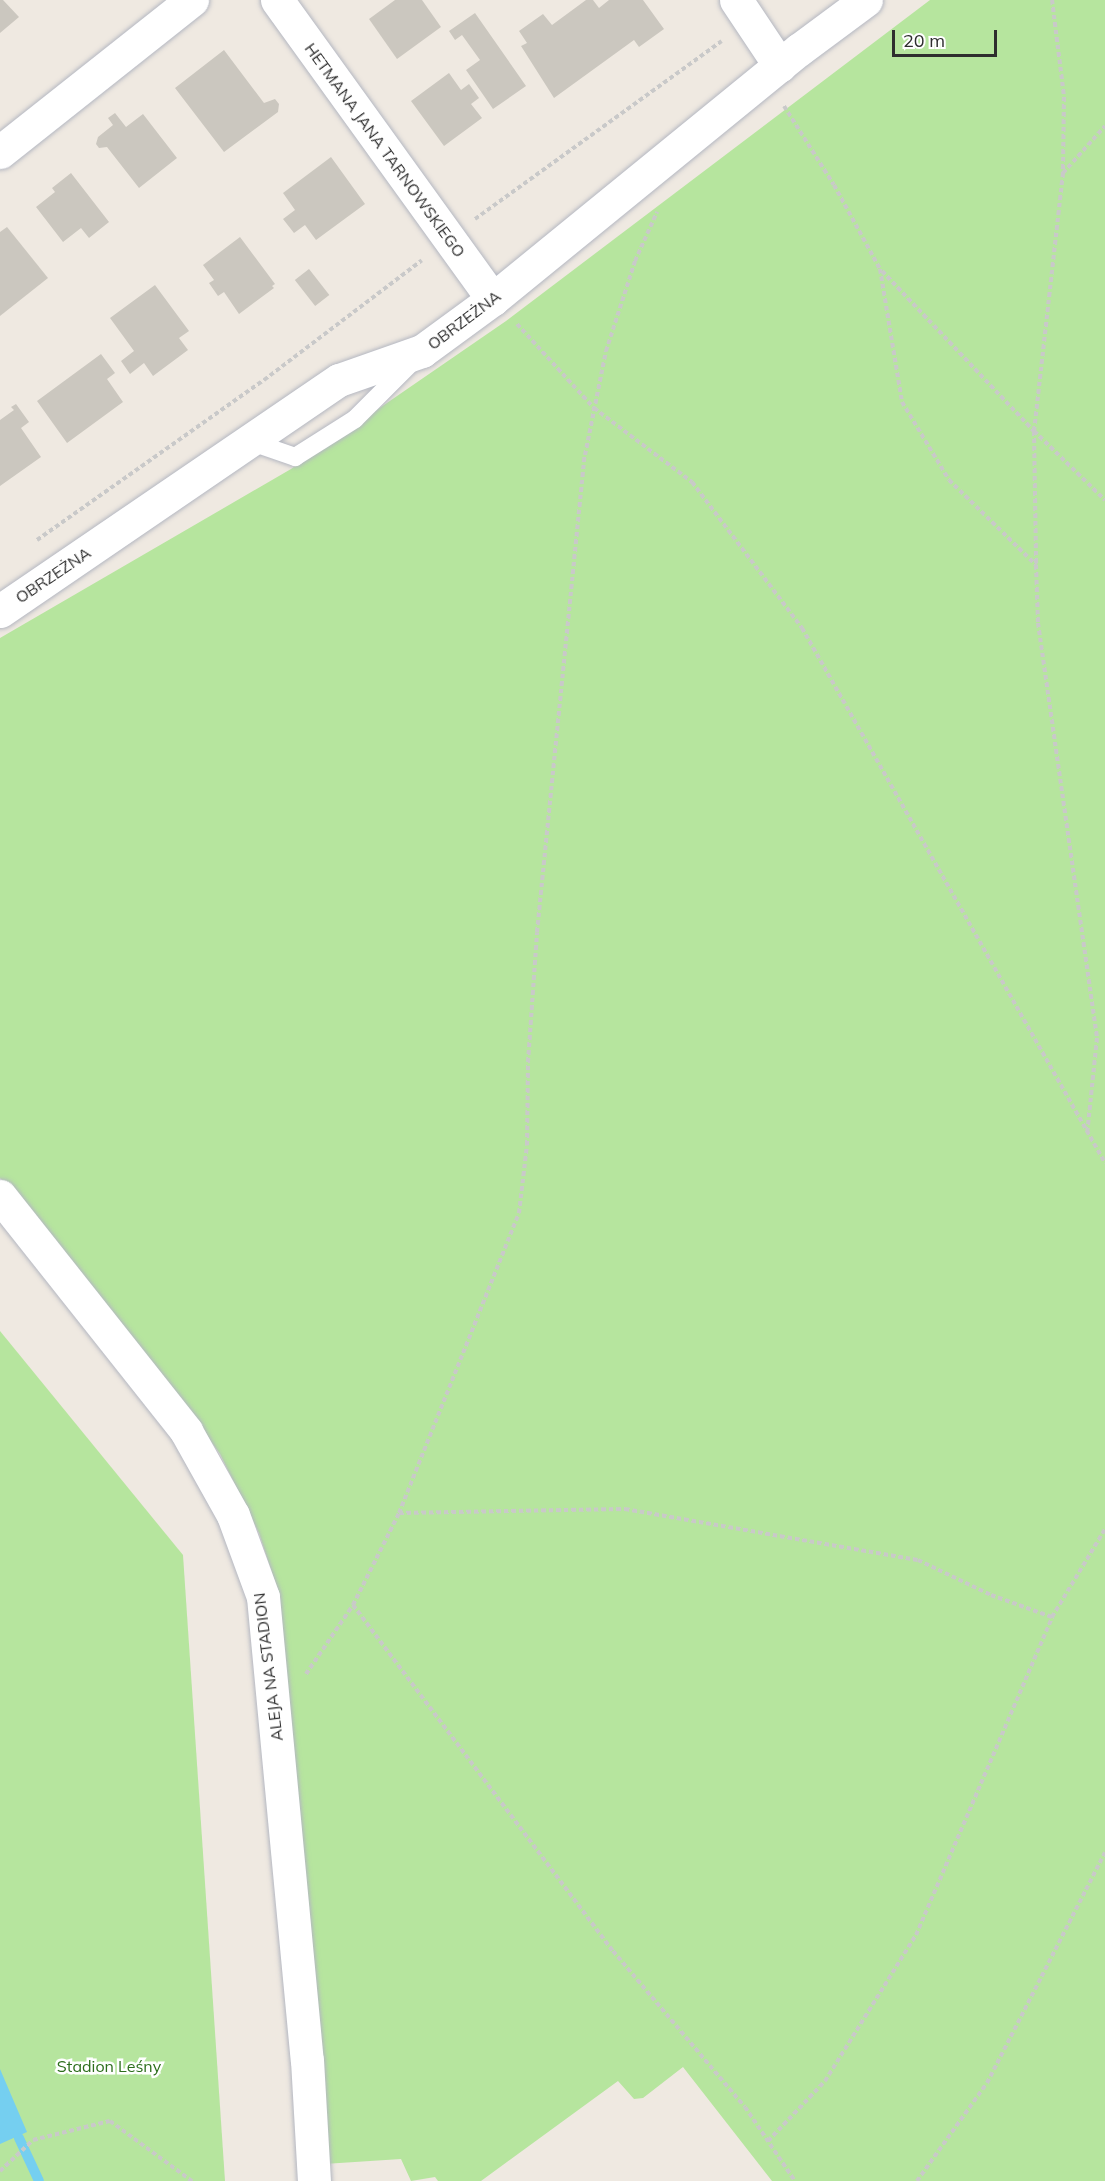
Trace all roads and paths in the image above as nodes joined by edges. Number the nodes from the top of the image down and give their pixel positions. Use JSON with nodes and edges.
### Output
{"nodes":[{"id":1,"x":192,"y":0,"type":"edge"},
{"id":2,"x":277,"y":0,"type":"edge"},
{"id":3,"x":866,"y":0,"type":"edge"},
{"id":4,"x":1052,"y":0,"type":"edge"},
{"id":5,"x":744,"y":10,"type":"edge"},
{"id":6,"x":773,"y":71,"type":"junction"},
{"id":7,"x":1105,"y":126,"type":"edge"},
{"id":8,"x":0,"y":152,"type":"edge"},
{"id":9,"x":1063,"y":173,"type":"junction"},
{"id":10,"x":662,"y":202,"type":"dead end"},
{"id":11,"x":448,"y":239,"type":"junction"},
{"id":12,"x":880,"y":269,"type":"junction"},
{"id":13,"x":493,"y":299,"type":"junction"},
{"id":14,"x":594,"y":408,"type":"junction"},
{"id":15,"x":1034,"y":431,"type":"junction"},
{"id":16,"x":1105,"y":500,"type":"edge"},
{"id":17,"x":29,"y":546,"type":"dead end"},
{"id":18,"x":1036,"y":565,"type":"junction"},
{"id":19,"x":0,"y":611,"type":"edge"},
{"id":20,"x":1087,"y":1134,"type":"junction"},
{"id":21,"x":1105,"y":1162,"type":"edge"},
{"id":22,"x":0,"y":1196,"type":"edge"},
{"id":23,"x":399,"y":1513,"type":"junction"},
{"id":24,"x":1105,"y":1528,"type":"edge"},
{"id":25,"x":353,"y":1605,"type":"junction"},
{"id":26,"x":1052,"y":1617,"type":"junction"},
{"id":27,"x":275,"y":1719,"type":"junction"},
{"id":28,"x":1105,"y":1852,"type":"edge"},
{"id":29,"x":768,"y":2141,"type":"junction"},
{"id":30,"x":0,"y":2171,"type":"edge"},
{"id":31,"x":192,"y":2181,"type":"edge"},
{"id":32,"x":314,"y":2181,"type":"edge"},
{"id":33,"x":795,"y":2181,"type":"edge"},
{"id":34,"x":917,"y":2181,"type":"edge"}],
"edges":[{"from":1,"to":8,"type":"street"},
{"from":2,"to":11,"type":"street","name":"HETMANA JANA TARNOWSKIEGO"},
{"from":3,"to":6,"type":"street","name":"OBRZEŻNA"},
{"from":4,"to":9,"type":"path"},
{"from":5,"to":6,"type":"street"},
{"from":5,"to":11,"type":"path"},
{"from":6,"to":12,"type":"path"},
{"from":6,"to":13,"type":"street","name":"OBRZEŻNA"},
{"from":7,"to":9,"type":"path"},
{"from":9,"to":15,"type":"path"},
{"from":10,"to":14,"type":"path"},
{"from":11,"to":13,"type":"street","name":"HETMANA JANA TARNOWSKIEGO"},
{"from":11,"to":17,"type":"path"},
{"from":12,"to":15,"type":"path"},
{"from":12,"to":18,"type":"path"},
{"from":13,"to":14,"type":"path"},
{"from":13,"to":19,"type":"street","name":"OBRZEŻNA"},
{"from":14,"to":20,"type":"path"},
{"from":14,"to":23,"type":"path"},
{"from":15,"to":16,"type":"path"},
{"from":15,"to":18,"type":"path"},
{"from":18,"to":20,"type":"path"},
{"from":20,"to":21,"type":"path"},
{"from":22,"to":27,"type":"street","name":"ALEJA NA STADION"},
{"from":23,"to":25,"type":"path"},
{"from":23,"to":26,"type":"path"},
{"from":24,"to":26,"type":"path"},
{"from":25,"to":27,"type":"path"},
{"from":25,"to":29,"type":"path"},
{"from":26,"to":29,"type":"path"},
{"from":27,"to":32,"type":"street","name":"ALEJA NA STADION"},
{"from":28,"to":34,"type":"path"},
{"from":29,"to":33,"type":"path"},
{"from":30,"to":31,"type":"path"}]}
